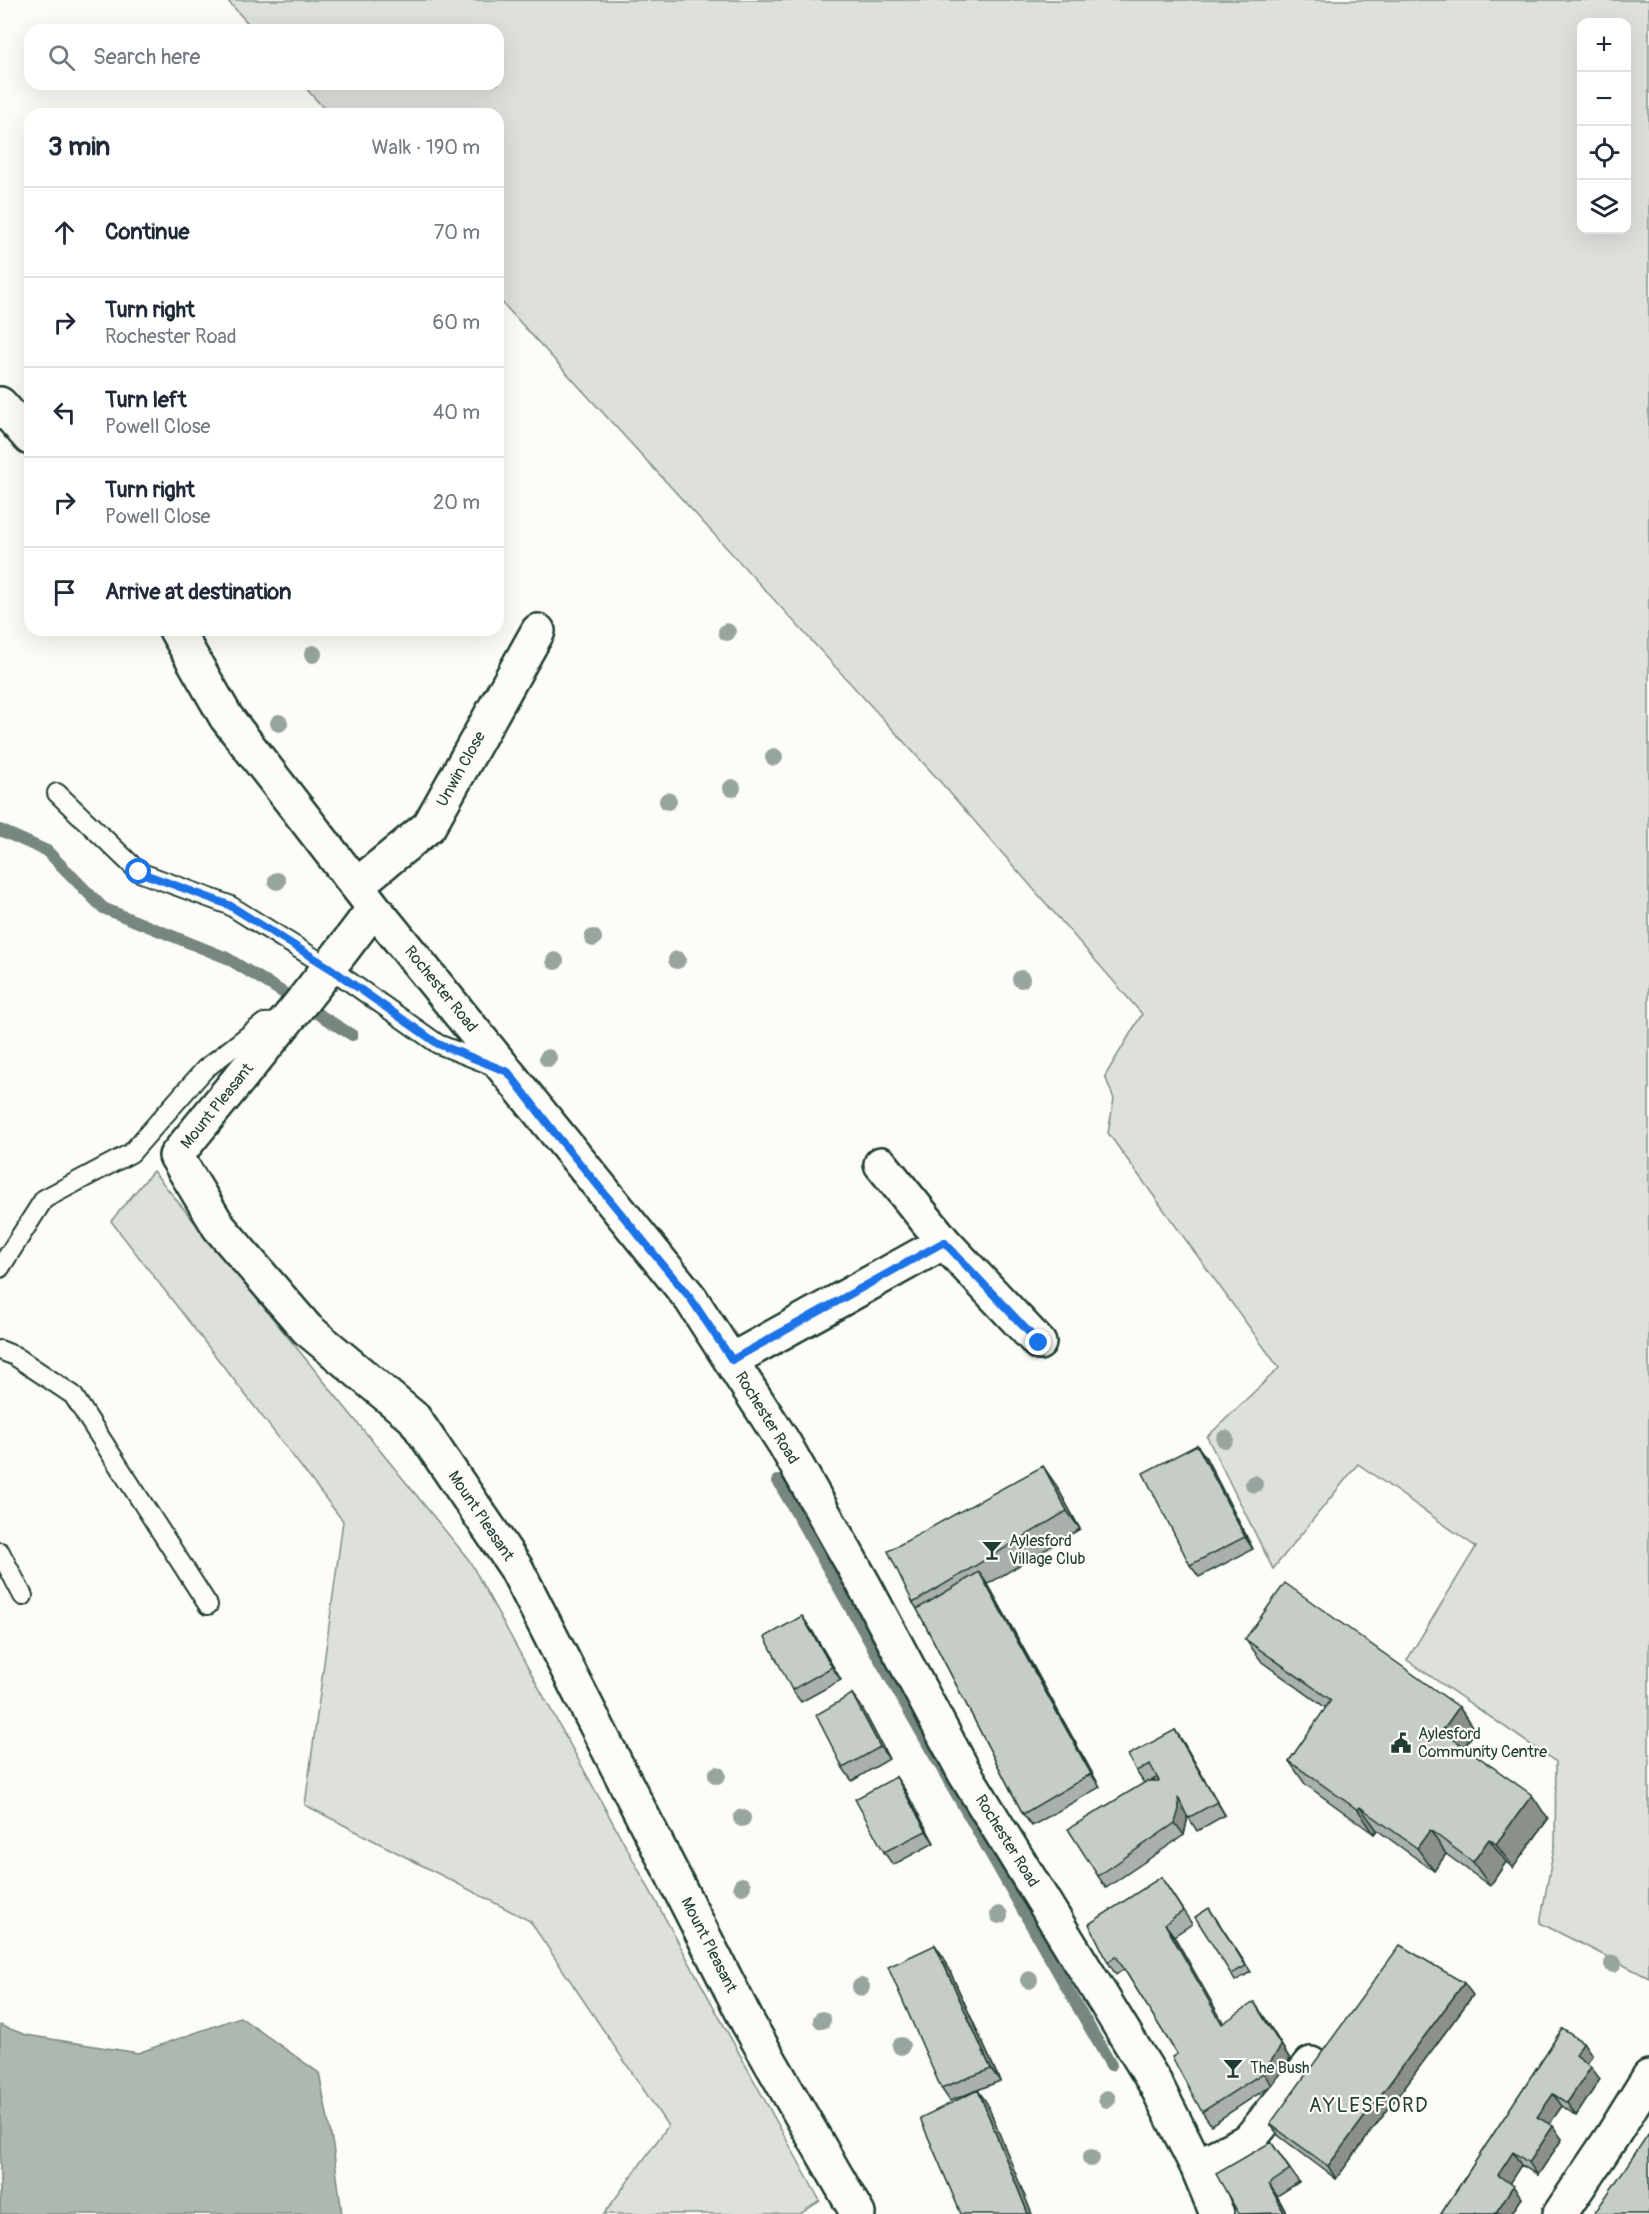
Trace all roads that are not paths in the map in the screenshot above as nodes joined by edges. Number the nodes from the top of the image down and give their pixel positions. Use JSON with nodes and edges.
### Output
{"nodes":[{"id":1,"x":0,"y":404,"type":"edge"},
{"id":2,"x":24,"y":431,"type":"edge"},
{"id":3,"x":538,"y":631,"type":"dead end"},
{"id":4,"x":179,"y":636,"type":"edge"},
{"id":5,"x":57,"y":793,"type":"dead end"},
{"id":6,"x":366,"y":897,"type":"junction"},
{"id":7,"x":330,"y":968,"type":"junction"},
{"id":8,"x":294,"y":1010,"type":"junction"},
{"id":9,"x":508,"y":1072,"type":"junction"},
{"id":10,"x":881,"y":1164,"type":"dead end"},
{"id":11,"x":944,"y":1242,"type":"junction"},
{"id":12,"x":0,"y":1268,"type":"edge"},
{"id":13,"x":1039,"y":1343,"type":"dead end"},
{"id":14,"x":0,"y":1350,"type":"edge"},
{"id":15,"x":732,"y":1360,"type":"junction"},
{"id":16,"x":0,"y":1552,"type":"edge"},
{"id":17,"x":23,"y":1596,"type":"dead end"},
{"id":18,"x":208,"y":1605,"type":"dead end"},
{"id":19,"x":1311,"y":2064,"type":"edge"},
{"id":20,"x":1649,"y":2077,"type":"edge"},
{"id":21,"x":1197,"y":2166,"type":"junction"},
{"id":22,"x":858,"y":2214,"type":"edge"},
{"id":23,"x":1218,"y":2214,"type":"edge"},
{"id":24,"x":1560,"y":2214,"type":"edge"}],
"edges":[{"from":1,"to":2,"type":"street"},
{"from":3,"to":6,"type":"street","name":"Unwin Close"},
{"from":4,"to":6,"type":"street","name":"Rochester Road"},
{"from":5,"to":7,"type":"lane"},
{"from":6,"to":7,"type":"street","name":"Mount Pleasant"},
{"from":6,"to":9,"type":"street","name":"Rochester Road"},
{"from":7,"to":8,"type":"street","name":"Mount Pleasant"},
{"from":7,"to":9,"type":"lane"},
{"from":8,"to":12,"type":"lane"},
{"from":8,"to":22,"type":"street","name":"Mount Pleasant"},
{"from":9,"to":15,"type":"street","name":"Rochester Road"},
{"from":10,"to":11,"type":"street"},
{"from":11,"to":13,"type":"street"},
{"from":11,"to":15,"type":"street"},
{"from":14,"to":18,"type":"lane"},
{"from":15,"to":21,"type":"street","name":"Rochester Road"},
{"from":16,"to":17,"type":"lane"},
{"from":19,"to":21,"type":"street"},
{"from":20,"to":24,"type":"street"},
{"from":21,"to":23,"type":"street","name":"Rochester Road"}]}
